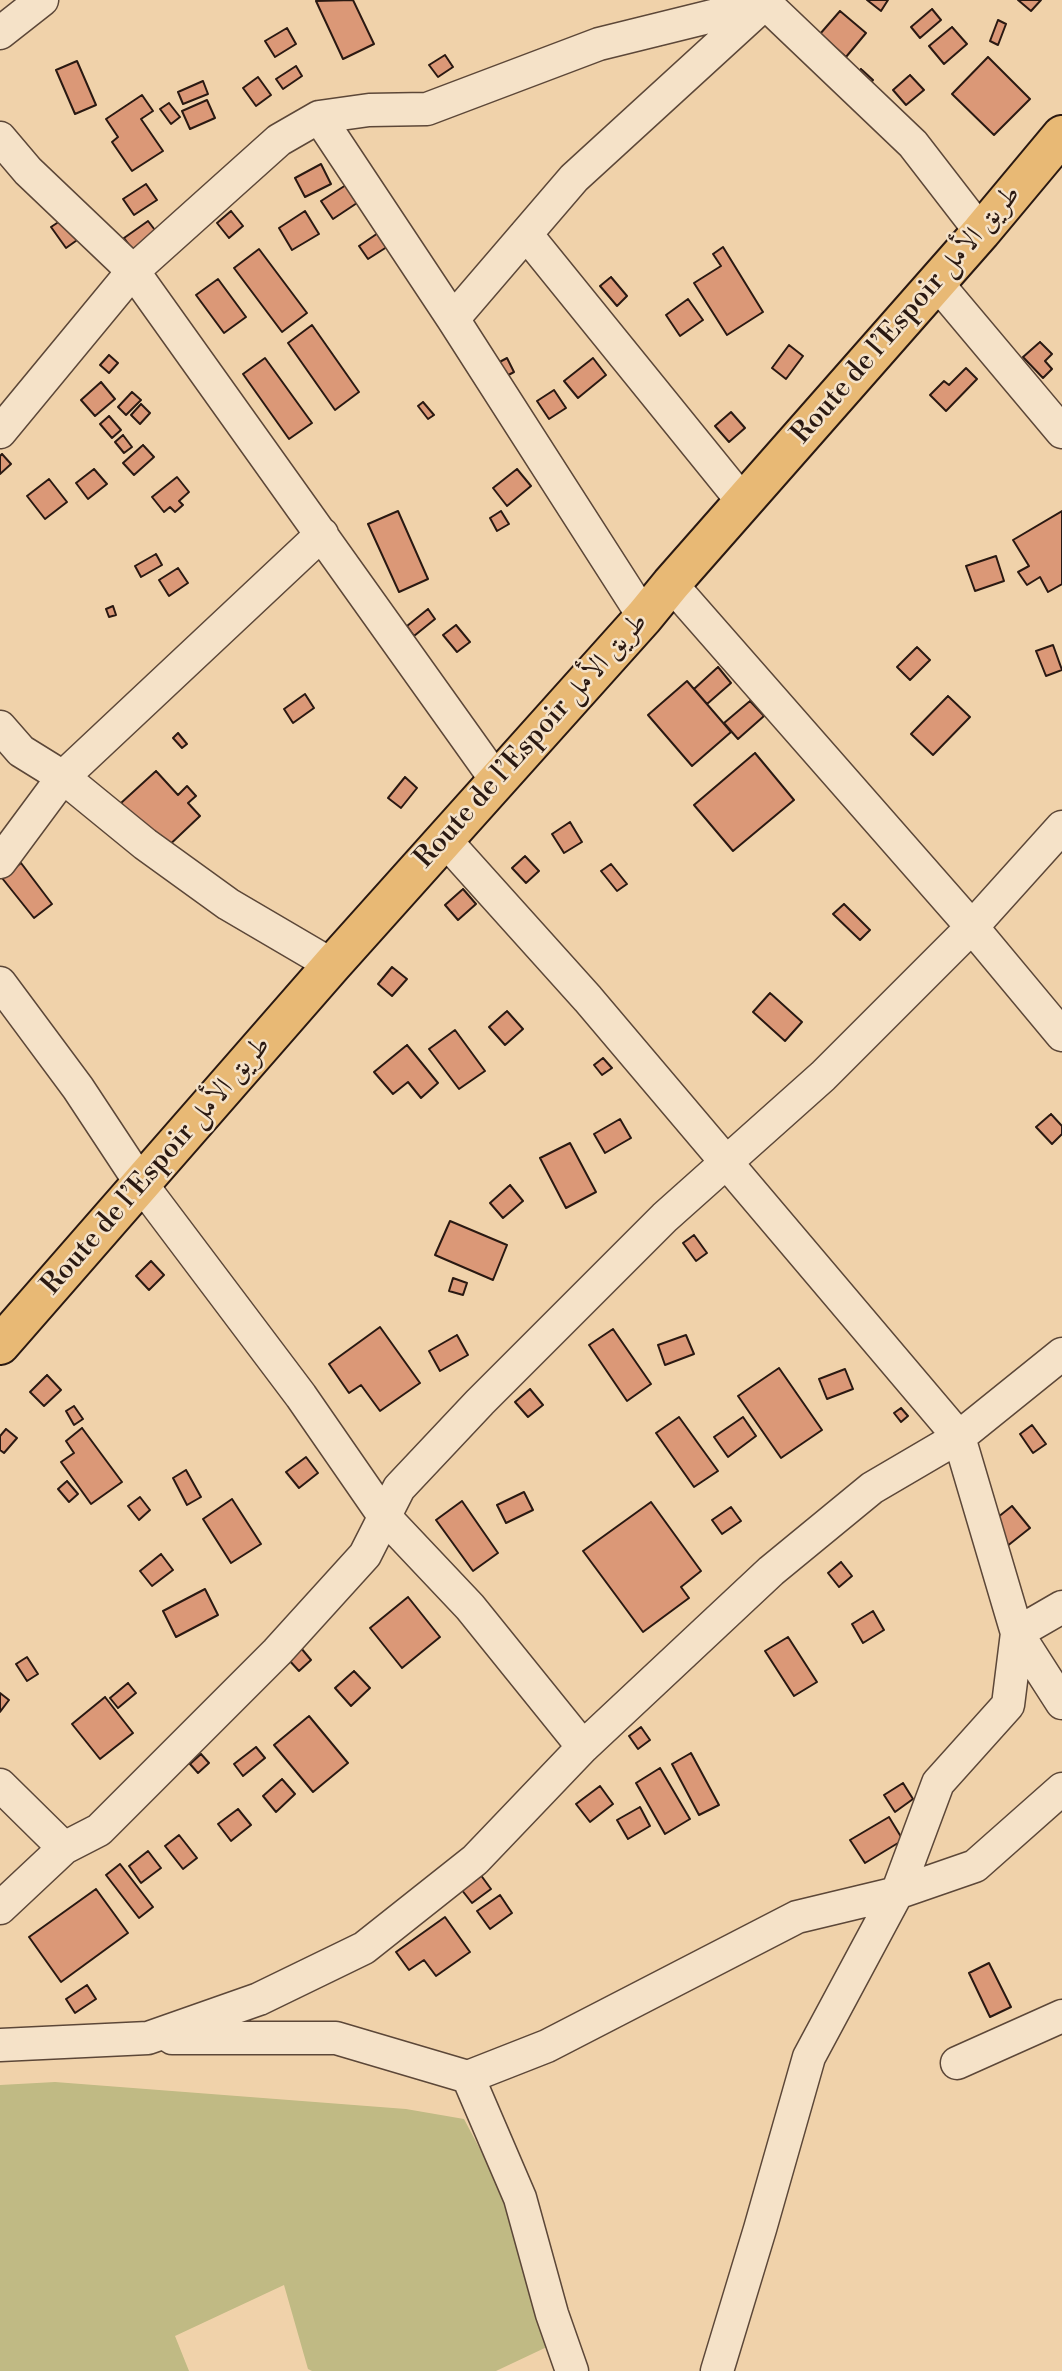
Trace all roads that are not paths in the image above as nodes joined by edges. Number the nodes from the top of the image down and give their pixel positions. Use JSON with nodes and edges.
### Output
{"nodes":[{"id":1,"x":42,"y":0,"type":"edge"},
{"id":2,"x":765,"y":1,"type":"edge"},
{"id":3,"x":0,"y":33,"type":"edge"},
{"id":4,"x":319,"y":117,"type":"junction"},
{"id":5,"x":1062,"y":135,"type":"edge"},
{"id":6,"x":0,"y":138,"type":"edge"},
{"id":7,"x":981,"y":232,"type":"junction"},
{"id":8,"x":526,"y":234,"type":"junction"},
{"id":9,"x":133,"y":271,"type":"junction"},
{"id":10,"x":936,"y":282,"type":"junction"},
{"id":11,"x":453,"y":319,"type":"junction"},
{"id":12,"x":0,"y":432,"type":"edge"},
{"id":13,"x":1062,"y":432,"type":"edge"},
{"id":14,"x":744,"y":503,"type":"junction"},
{"id":15,"x":322,"y":534,"type":"junction"},
{"id":16,"x":671,"y":584,"type":"junction"},
{"id":17,"x":644,"y":617,"type":"junction"},
{"id":18,"x":0,"y":727,"type":"edge"},
{"id":19,"x":63,"y":777,"type":"junction"},
{"id":20,"x":497,"y":780,"type":"junction"},
{"id":21,"x":1062,"y":827,"type":"edge"},
{"id":22,"x":445,"y":840,"type":"junction"},
{"id":23,"x":0,"y":862,"type":"edge"},
{"id":24,"x":972,"y":927,"type":"junction"},
{"id":25,"x":332,"y":965,"type":"junction"},
{"id":26,"x":0,"y":983,"type":"edge"},
{"id":27,"x":1062,"y":1035,"type":"edge"},
{"id":28,"x":727,"y":1161,"type":"junction"},
{"id":29,"x":142,"y":1185,"type":"junction"},
{"id":30,"x":0,"y":1345,"type":"edge"},
{"id":31,"x":1062,"y":1354,"type":"edge"},
{"id":32,"x":959,"y":1437,"type":"junction"},
{"id":33,"x":384,"y":1516,"type":"junction"},
{"id":34,"x":1062,"y":1607,"type":"edge"},
{"id":35,"x":1017,"y":1633,"type":"junction"},
{"id":36,"x":1062,"y":1703,"type":"edge"},
{"id":37,"x":583,"y":1747,"type":"junction"},
{"id":38,"x":0,"y":1785,"type":"edge"},
{"id":39,"x":1062,"y":1789,"type":"edge"},
{"id":40,"x":64,"y":1848,"type":"junction"},
{"id":41,"x":897,"y":1893,"type":"junction"},
{"id":42,"x":0,"y":1908,"type":"edge"},
{"id":43,"x":1062,"y":2016,"type":"edge"},
{"id":44,"x":148,"y":2038,"type":"junction"},
{"id":45,"x":0,"y":2045,"type":"edge"},
{"id":46,"x":957,"y":2063,"type":"dead end"},
{"id":47,"x":468,"y":2077,"type":"junction"},
{"id":48,"x":572,"y":2371,"type":"edge"},
{"id":49,"x":717,"y":2371,"type":"edge"}],
"edges":[{"from":1,"to":3,"type":"street"},
{"from":2,"to":4,"type":"street"},
{"from":2,"to":7,"type":"street"},
{"from":2,"to":8,"type":"street"},
{"from":4,"to":9,"type":"street"},
{"from":4,"to":11,"type":"street"},
{"from":5,"to":7,"type":"highway","name":"Route de l’Espoir طريق الأمل"},
{"from":6,"to":9,"type":"street"},
{"from":7,"to":10,"type":"highway","name":"Route de l’Espoir طريق الأمل"},
{"from":8,"to":11,"type":"street"},
{"from":8,"to":14,"type":"street"},
{"from":9,"to":12,"type":"street"},
{"from":9,"to":15,"type":"street"},
{"from":10,"to":13,"type":"street"},
{"from":10,"to":14,"type":"highway","name":"Route de l’Espoir طريق الأمل"},
{"from":11,"to":17,"type":"street"},
{"from":14,"to":16,"type":"highway","name":"Route de l’Espoir طريق الأمل"},
{"from":15,"to":19,"type":"street"},
{"from":15,"to":20,"type":"street"},
{"from":16,"to":17,"type":"highway","name":"Route de l’Espoir طريق الأمل"},
{"from":16,"to":24,"type":"street"},
{"from":17,"to":20,"type":"highway","name":"Route de l’Espoir طريق الأمل"},
{"from":18,"to":19,"type":"street"},
{"from":19,"to":23,"type":"street"},
{"from":19,"to":25,"type":"street"},
{"from":20,"to":22,"type":"highway","name":"Route de l’Espoir طريق الأمل"},
{"from":21,"to":24,"type":"street"},
{"from":22,"to":25,"type":"highway","name":"Route de l’Espoir طريق الأمل"},
{"from":22,"to":28,"type":"street"},
{"from":24,"to":27,"type":"street"},
{"from":24,"to":28,"type":"street"},
{"from":25,"to":29,"type":"highway","name":"Route de l’Espoir طريق الأمل"},
{"from":26,"to":29,"type":"street"},
{"from":28,"to":32,"type":"street"},
{"from":28,"to":33,"type":"street"},
{"from":29,"to":30,"type":"highway","name":"Route de l’Espoir طريق الأمل"},
{"from":29,"to":33,"type":"street"},
{"from":31,"to":32,"type":"street"},
{"from":32,"to":35,"type":"street"},
{"from":32,"to":37,"type":"street"},
{"from":33,"to":37,"type":"street"},
{"from":33,"to":40,"type":"street"},
{"from":34,"to":35,"type":"street"},
{"from":35,"to":36,"type":"street"},
{"from":35,"to":41,"type":"street"},
{"from":37,"to":44,"type":"street"},
{"from":38,"to":40,"type":"street"},
{"from":39,"to":41,"type":"street"},
{"from":40,"to":42,"type":"street"},
{"from":41,"to":47,"type":"street"},
{"from":41,"to":49,"type":"street"},
{"from":43,"to":46,"type":"street"},
{"from":44,"to":45,"type":"street"},
{"from":44,"to":47,"type":"street"},
{"from":47,"to":48,"type":"street"}]}
